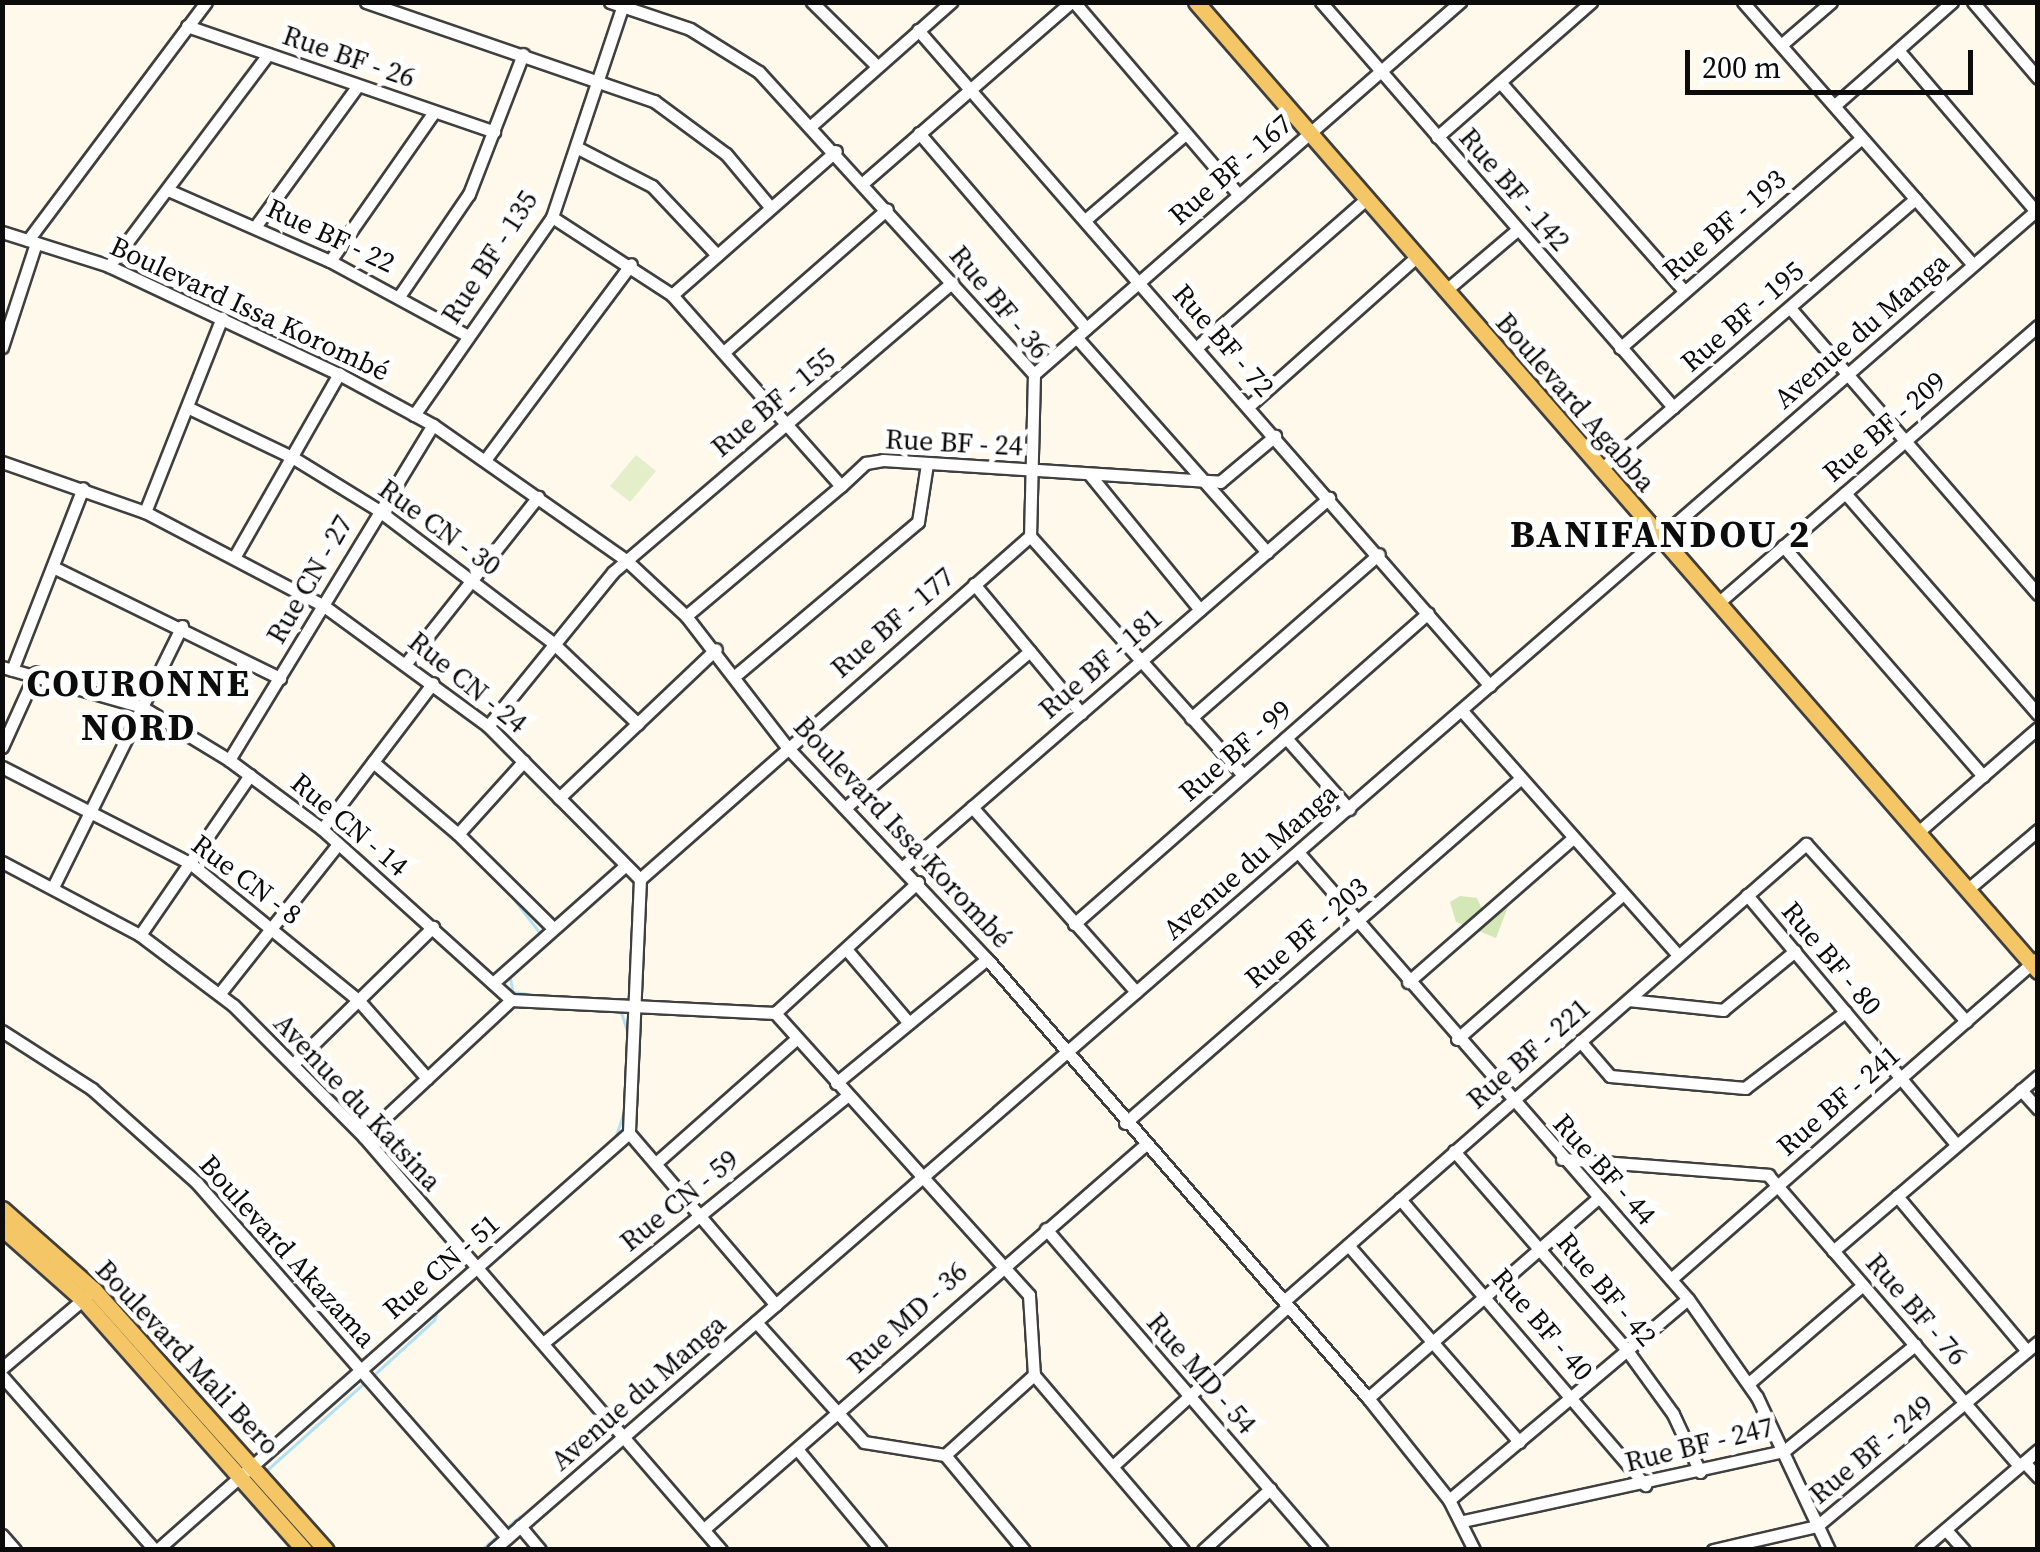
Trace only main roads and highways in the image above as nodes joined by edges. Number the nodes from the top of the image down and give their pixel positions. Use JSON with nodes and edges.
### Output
{"nodes":[{"id":1,"x":1196,"y":2,"type":"edge"},
{"id":2,"x":2035,"y":964,"type":"edge"},
{"id":3,"x":2,"y":1209,"type":"edge"},
{"id":4,"x":2,"y":1228,"type":"edge"},
{"id":5,"x":89,"y":1295,"type":"junction"},
{"id":6,"x":304,"y":1550,"type":"edge"},
{"id":7,"x":326,"y":1550,"type":"edge"}],
"edges":[{"from":1,"to":2,"type":"main road","name":"Boulevard Agabba"},
{"from":3,"to":5,"type":"main road","name":"Boulevard Mali Bero"},
{"from":4,"to":5,"type":"main road","name":"Boulevard Mali Bero"},
{"from":5,"to":6,"type":"main road","name":"Boulevard Mali Bero"},
{"from":5,"to":7,"type":"main road","name":"Boulevard Mali Bero"}]}
